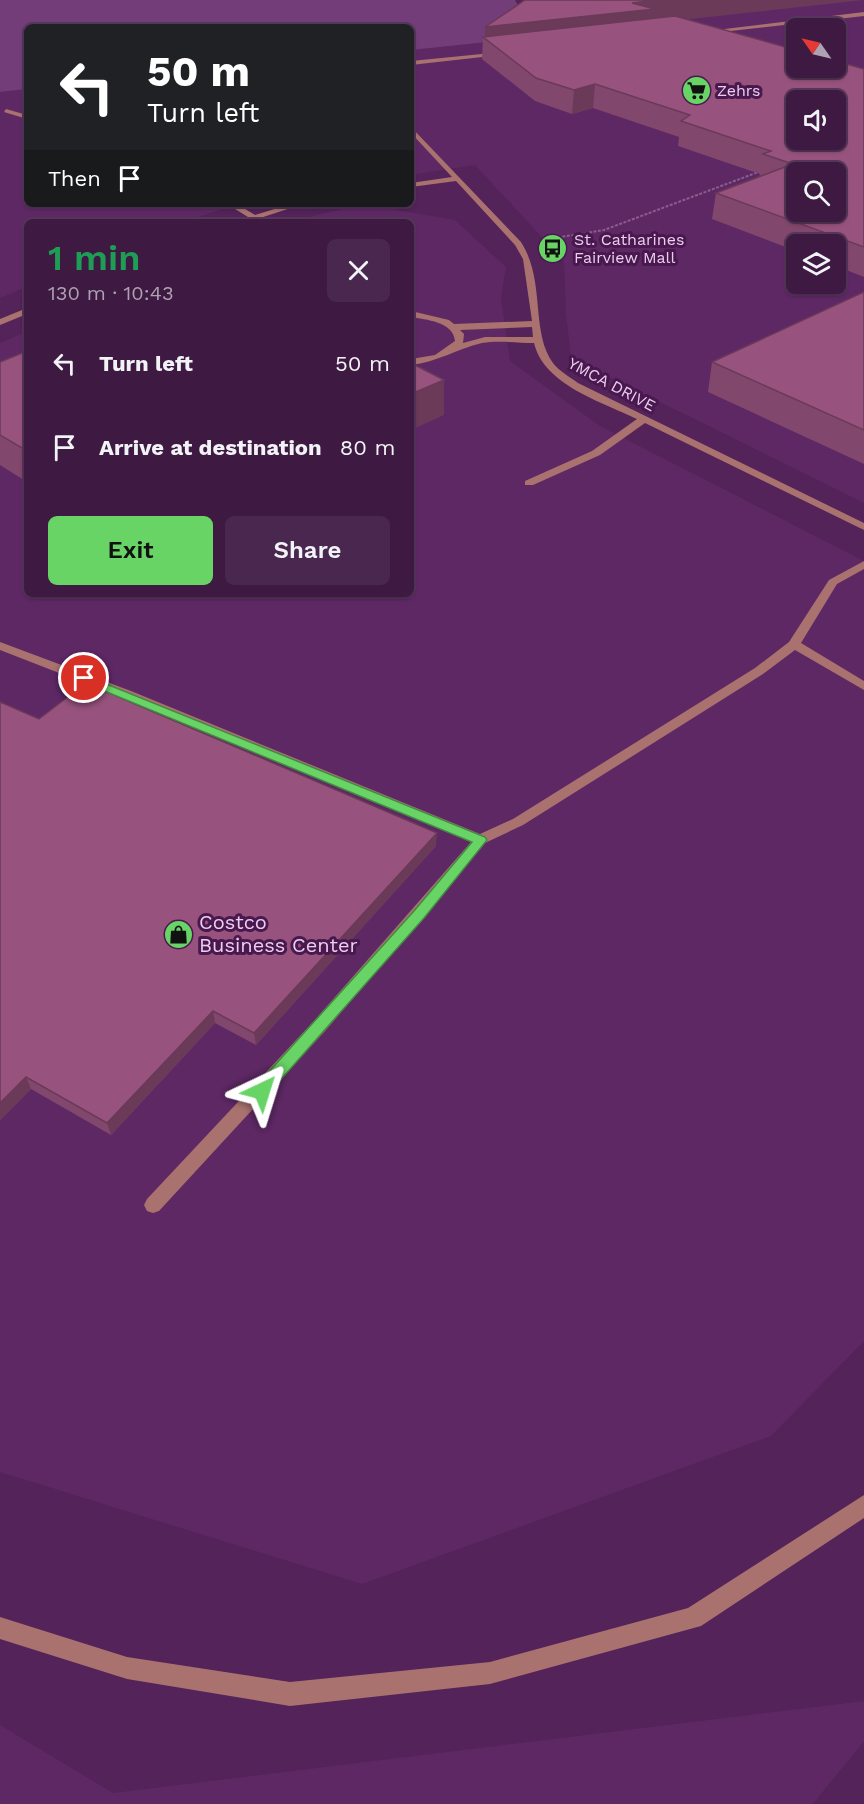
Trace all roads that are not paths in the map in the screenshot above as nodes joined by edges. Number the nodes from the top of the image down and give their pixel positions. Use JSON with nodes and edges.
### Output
{"nodes":[{"id":1,"x":864,"y":14,"type":"edge"},
{"id":2,"x":704,"y":39,"type":"edge"},
{"id":3,"x":507,"y":53,"type":"edge"},
{"id":4,"x":414,"y":63,"type":"edge"},
{"id":5,"x":6,"y":111,"type":"dead end"},
{"id":6,"x":24,"y":116,"type":"edge"},
{"id":7,"x":414,"y":132,"type":"edge"},
{"id":8,"x":456,"y":179,"type":"junction"},
{"id":9,"x":414,"y":185,"type":"edge"},
{"id":10,"x":236,"y":207,"type":"edge"},
{"id":11,"x":289,"y":207,"type":"edge"},
{"id":12,"x":254,"y":217,"type":"junction"},
{"id":13,"x":248,"y":219,"type":"edge"},
{"id":14,"x":24,"y":312,"type":"edge"},
{"id":15,"x":414,"y":314,"type":"edge"},
{"id":16,"x":0,"y":322,"type":"edge"},
{"id":17,"x":537,"y":324,"type":"junction"},
{"id":18,"x":454,"y":327,"type":"junction"},
{"id":19,"x":538,"y":340,"type":"junction"},
{"id":20,"x":454,"y":348,"type":"junction"},
{"id":21,"x":414,"y":362,"type":"edge"},
{"id":22,"x":644,"y":418,"type":"junction"},
{"id":23,"x":530,"y":483,"type":"dead end"},
{"id":24,"x":864,"y":527,"type":"edge"},
{"id":25,"x":864,"y":564,"type":"edge"},
{"id":26,"x":794,"y":644,"type":"junction"},
{"id":27,"x":0,"y":646,"type":"edge"},
{"id":28,"x":864,"y":686,"type":"edge"},
{"id":29,"x":480,"y":840,"type":"junction"},
{"id":30,"x":153,"y":1205,"type":"dead end"},
{"id":31,"x":864,"y":1506,"type":"edge"},
{"id":32,"x":0,"y":1628,"type":"edge"}],
"edges":[{"from":1,"to":2,"type":"street"},
{"from":3,"to":4,"type":"street"},
{"from":5,"to":6,"type":"street"},
{"from":7,"to":8,"type":"street","name":"YMCA DRIVE"},
{"from":8,"to":9,"type":"street"},
{"from":8,"to":17,"type":"street","name":"YMCA DRIVE"},
{"from":10,"to":12,"type":"street"},
{"from":11,"to":12,"type":"street"},
{"from":12,"to":13,"type":"street"},
{"from":14,"to":16,"type":"street"},
{"from":15,"to":18,"type":"street"},
{"from":17,"to":18,"type":"street"},
{"from":17,"to":19,"type":"street","name":"YMCA DRIVE"},
{"from":18,"to":20,"type":"street"},
{"from":19,"to":20,"type":"street"},
{"from":19,"to":22,"type":"street","name":"YMCA DRIVE"},
{"from":20,"to":21,"type":"street"},
{"from":22,"to":23,"type":"street"},
{"from":22,"to":24,"type":"street","name":"YMCA DRIVE"},
{"from":25,"to":26,"type":"street"},
{"from":26,"to":28,"type":"street"},
{"from":26,"to":29,"type":"street"},
{"from":27,"to":29,"type":"street"},
{"from":29,"to":30,"type":"street"},
{"from":31,"to":32,"type":"street"}]}
